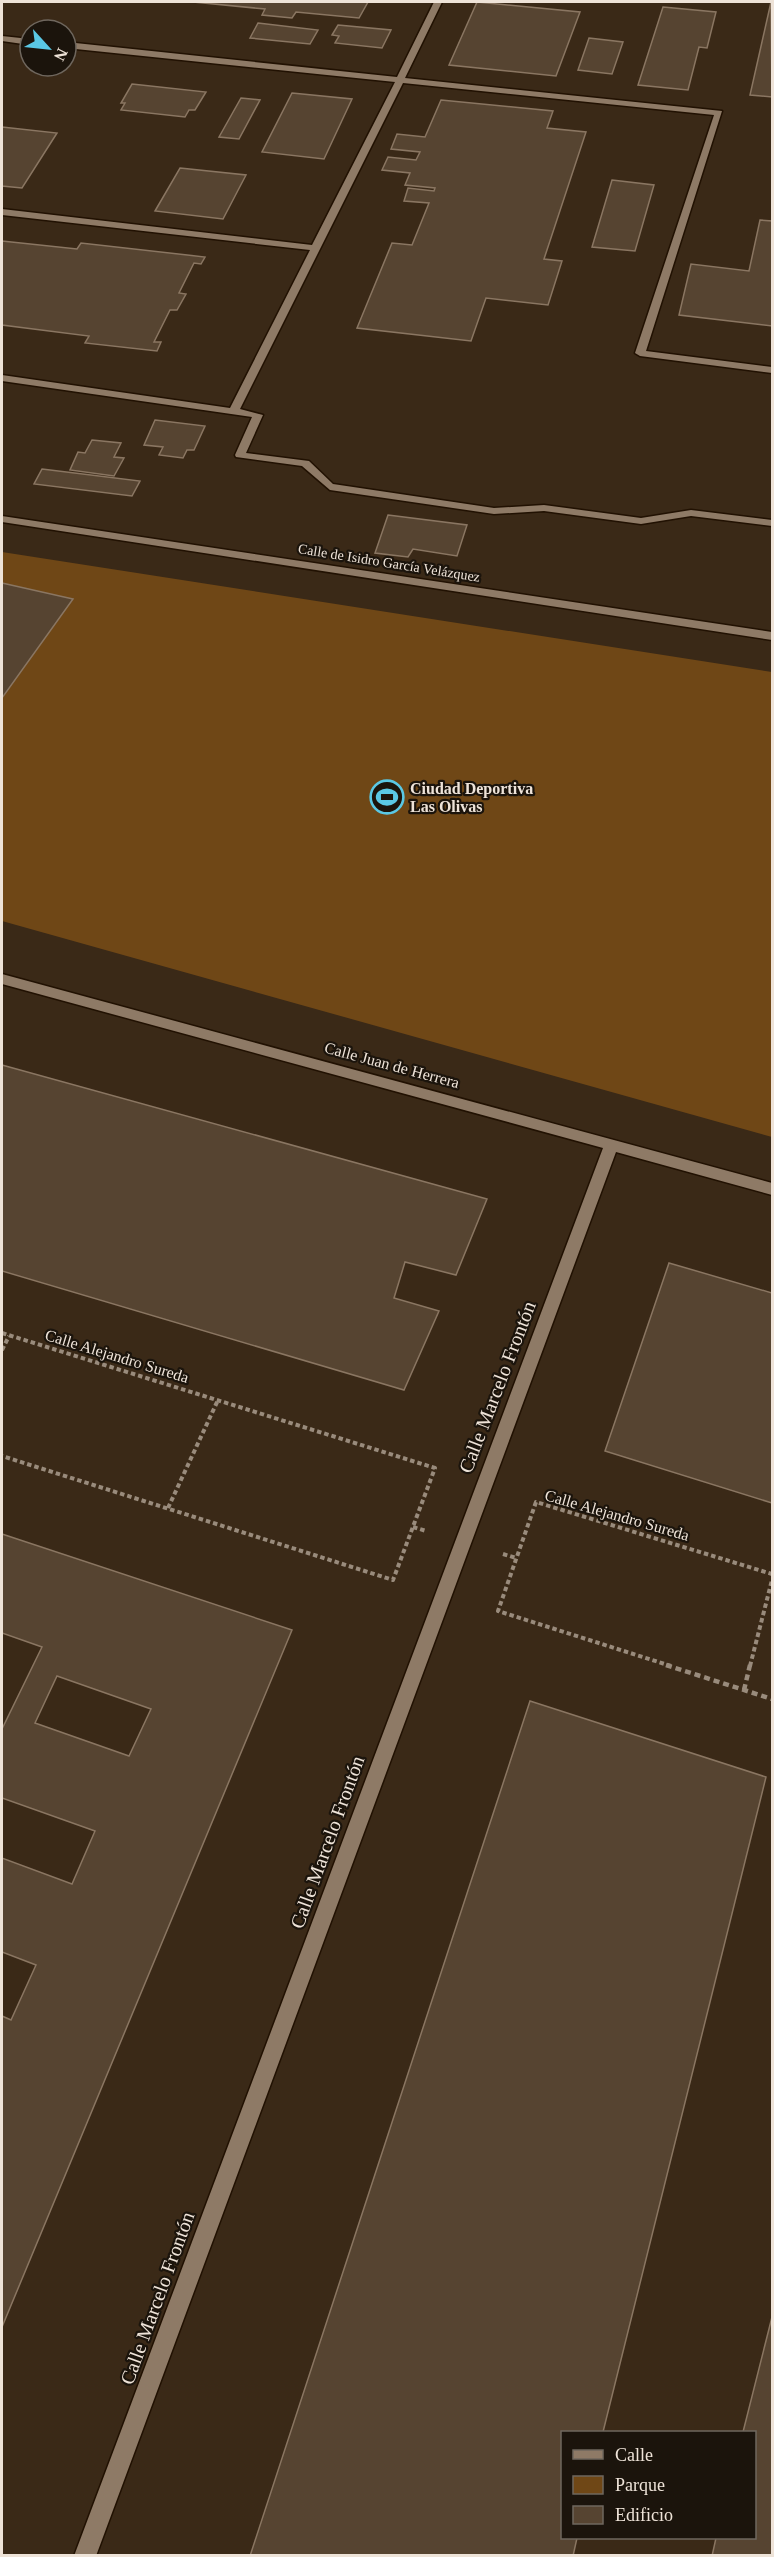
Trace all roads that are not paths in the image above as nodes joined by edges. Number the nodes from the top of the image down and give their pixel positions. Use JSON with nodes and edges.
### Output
{"nodes":[{"id":1,"x":438,"y":2,"type":"edge"},
{"id":2,"x":2,"y":39,"type":"edge"},
{"id":3,"x":18,"y":41,"type":"edge"},
{"id":4,"x":78,"y":46,"type":"edge"},
{"id":5,"x":400,"y":80,"type":"junction"},
{"id":6,"x":2,"y":212,"type":"edge"},
{"id":7,"x":314,"y":248,"type":"junction"},
{"id":8,"x":772,"y":370,"type":"edge"},
{"id":9,"x":2,"y":378,"type":"edge"},
{"id":10,"x":233,"y":412,"type":"junction"},
{"id":11,"x":2,"y":519,"type":"edge"},
{"id":12,"x":772,"y":523,"type":"edge"},
{"id":13,"x":772,"y":636,"type":"edge"},
{"id":14,"x":2,"y":978,"type":"edge"},
{"id":15,"x":611,"y":1145,"type":"junction"},
{"id":16,"x":772,"y":1189,"type":"edge"},
{"id":17,"x":85,"y":2556,"type":"edge"}],
"edges":[{"from":1,"to":5,"type":"street"},
{"from":2,"to":3,"type":"street"},
{"from":4,"to":5,"type":"street"},
{"from":5,"to":7,"type":"street"},
{"from":5,"to":8,"type":"street"},
{"from":6,"to":7,"type":"street"},
{"from":7,"to":10,"type":"street"},
{"from":9,"to":10,"type":"street"},
{"from":10,"to":12,"type":"street"},
{"from":11,"to":13,"type":"street","name":"Calle de Isidro García Velázquez"},
{"from":14,"to":15,"type":"street","name":"Calle Juan de Herrera"},
{"from":15,"to":16,"type":"street","name":"Calle Juan de Herrera"},
{"from":15,"to":17,"type":"street","name":"Calle Marcelo Frontón"}]}
